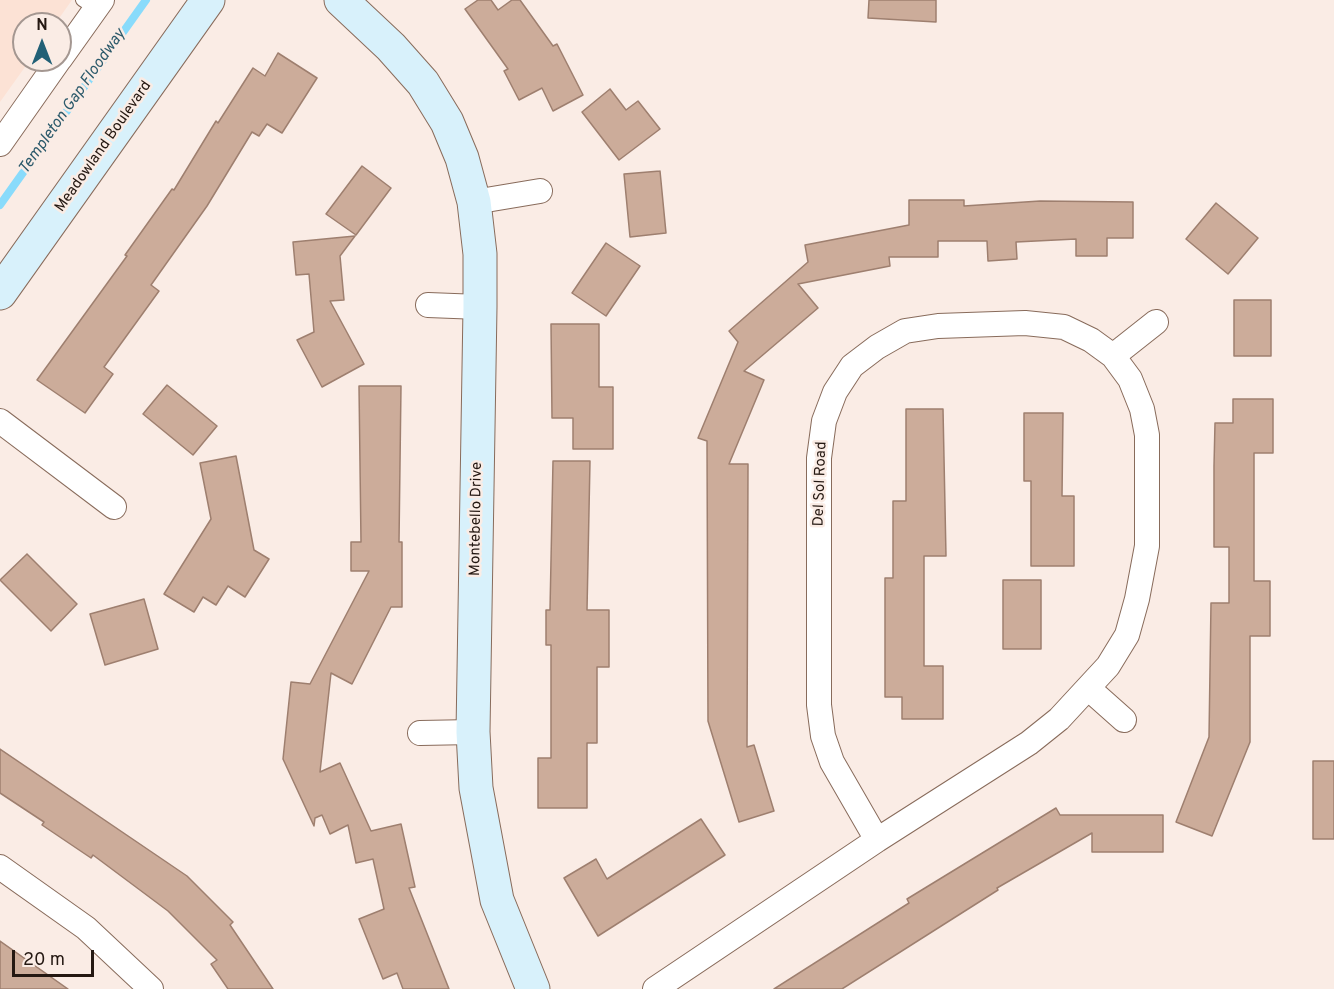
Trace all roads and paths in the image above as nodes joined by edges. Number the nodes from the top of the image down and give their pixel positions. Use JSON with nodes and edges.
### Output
{"nodes":[{"id":1,"x":207,"y":0,"type":"edge"},
{"id":2,"x":341,"y":0,"type":"edge"},
{"id":3,"x":93,"y":3,"type":"edge"},
{"id":4,"x":72,"y":39,"type":"edge"},
{"id":5,"x":51,"y":72,"type":"edge"},
{"id":6,"x":0,"y":144,"type":"edge"},
{"id":7,"x":540,"y":191,"type":"dead end"},
{"id":8,"x":474,"y":202,"type":"junction"},
{"id":9,"x":0,"y":293,"type":"edge"},
{"id":10,"x":428,"y":305,"type":"dead end"},
{"id":11,"x":480,"y":307,"type":"junction"},
{"id":12,"x":1156,"y":322,"type":"dead end"},
{"id":13,"x":1113,"y":356,"type":"junction"},
{"id":14,"x":0,"y":421,"type":"edge"},
{"id":15,"x":114,"y":507,"type":"dead end"},
{"id":16,"x":1088,"y":688,"type":"junction"},
{"id":17,"x":1124,"y":720,"type":"dead end"},
{"id":18,"x":473,"y":732,"type":"junction"},
{"id":19,"x":420,"y":734,"type":"dead end"},
{"id":20,"x":877,"y":840,"type":"junction"},
{"id":21,"x":0,"y":867,"type":"edge"},
{"id":22,"x":150,"y":989,"type":"edge"},
{"id":23,"x":533,"y":989,"type":"edge"},
{"id":24,"x":656,"y":989,"type":"edge"}],
"edges":[{"from":1,"to":9,"type":"street","name":"Meadowland Boulevard"},
{"from":2,"to":8,"type":"street","name":"Montebello Drive"},
{"from":3,"to":4,"type":"street"},
{"from":5,"to":6,"type":"street"},
{"from":7,"to":8,"type":"street"},
{"from":8,"to":11,"type":"street","name":"Montebello Drive"},
{"from":10,"to":11,"type":"street"},
{"from":11,"to":18,"type":"street","name":"Montebello Drive"},
{"from":12,"to":13,"type":"street"},
{"from":13,"to":16,"type":"street","name":"Del Sol Road"},
{"from":13,"to":20,"type":"street","name":"Del Sol Road"},
{"from":14,"to":15,"type":"street"},
{"from":16,"to":17,"type":"street"},
{"from":16,"to":20,"type":"street","name":"Del Sol Road"},
{"from":18,"to":19,"type":"street"},
{"from":18,"to":23,"type":"street","name":"Montebello Drive"},
{"from":20,"to":24,"type":"street","name":"Del Sol Road"},
{"from":21,"to":22,"type":"street"}]}
